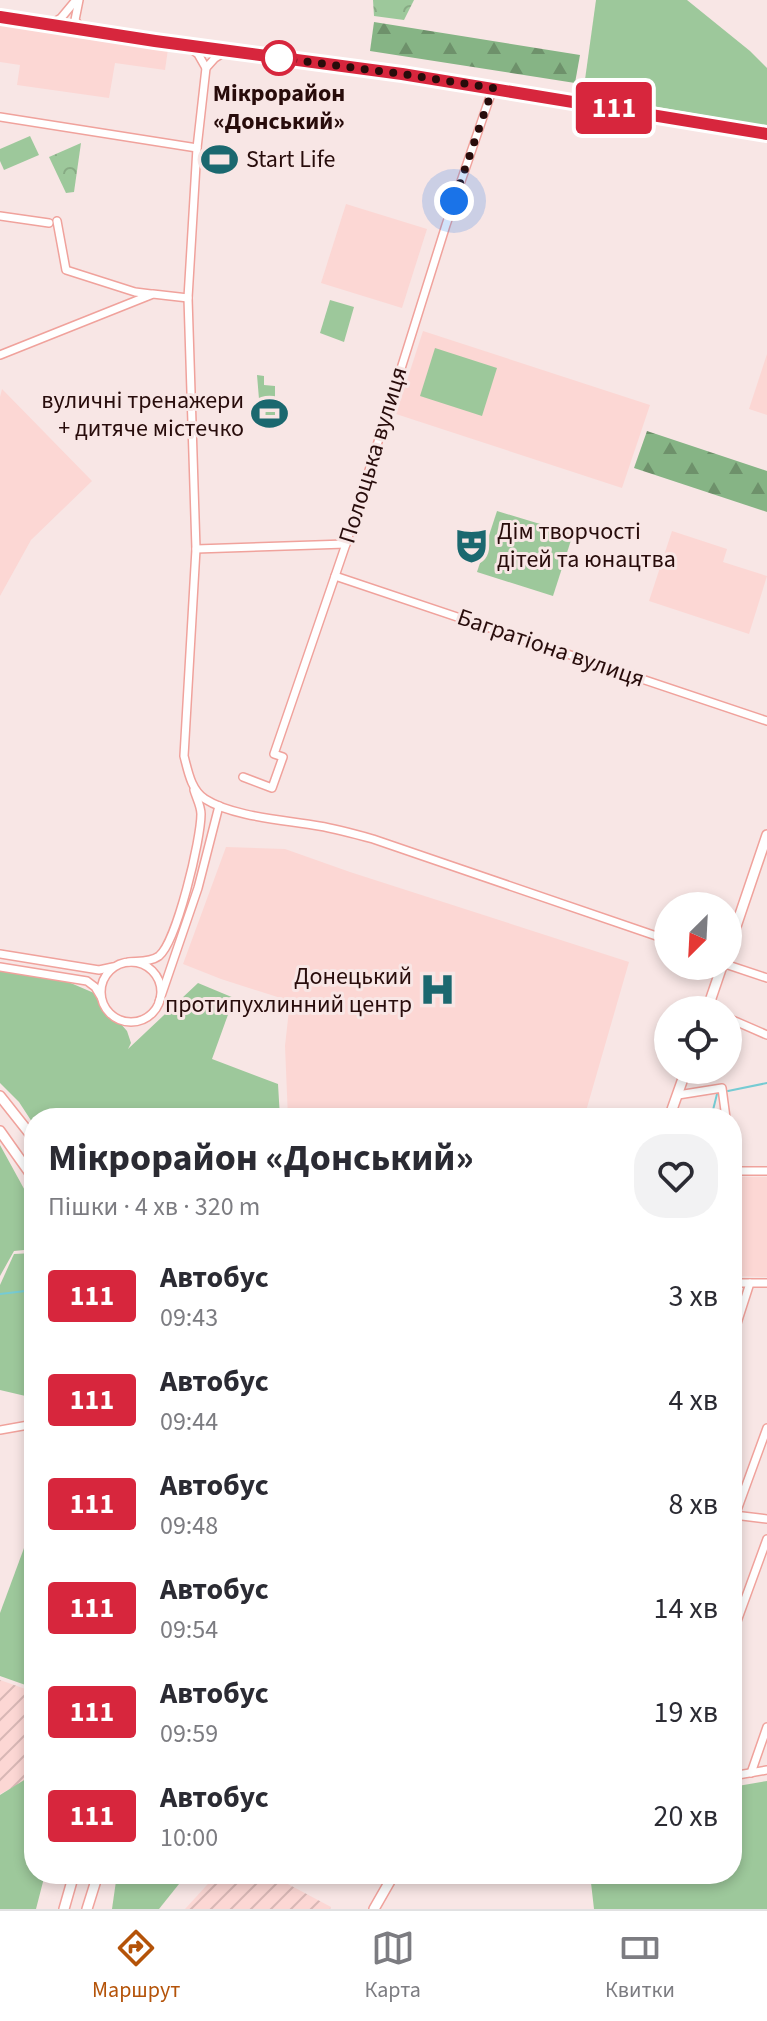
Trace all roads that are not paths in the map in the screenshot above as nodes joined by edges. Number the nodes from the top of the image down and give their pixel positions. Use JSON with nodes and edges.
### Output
{"nodes":[{"id":1,"x":78,"y":0,"type":"edge"},
{"id":2,"x":0,"y":17,"type":"edge"},
{"id":3,"x":50,"y":25,"type":"junction"},
{"id":4,"x":83,"y":31,"type":"junction"},
{"id":5,"x":187,"y":46,"type":"junction"},
{"id":6,"x":226,"y":51,"type":"junction"},
{"id":7,"x":206,"y":68,"type":"junction"},
{"id":8,"x":493,"y":88,"type":"junction"},
{"id":9,"x":0,"y":117,"type":"edge"},
{"id":10,"x":767,"y":134,"type":"edge"},
{"id":11,"x":197,"y":148,"type":"junction"},
{"id":12,"x":0,"y":216,"type":"edge"},
{"id":13,"x":153,"y":294,"type":"junction"},
{"id":14,"x":188,"y":298,"type":"junction"},
{"id":15,"x":0,"y":355,"type":"edge"},
{"id":16,"x":346,"y":544,"type":"junction"},
{"id":17,"x":196,"y":549,"type":"junction"},
{"id":18,"x":335,"y":576,"type":"junction"},
{"id":19,"x":767,"y":721,"type":"edge"},
{"id":20,"x":243,"y":777,"type":"dead end"},
{"id":21,"x":191,"y":780,"type":"junction"},
{"id":22,"x":219,"y":806,"type":"junction"},
{"id":23,"x":767,"y":835,"type":"edge"},
{"id":24,"x":742,"y":909,"type":"edge"},
{"id":25,"x":654,"y":935,"type":"edge"},
{"id":26,"x":0,"y":954,"type":"edge"},
{"id":27,"x":129,"y":962,"type":"junction"},
{"id":28,"x":0,"y":967,"type":"edge"},
{"id":29,"x":115,"y":967,"type":"junction"},
{"id":30,"x":742,"y":970,"type":"edge"},
{"id":31,"x":767,"y":978,"type":"edge"},
{"id":32,"x":102,"y":999,"type":"junction"},
{"id":33,"x":159,"y":1002,"type":"junction"},
{"id":34,"x":742,"y":1024,"type":"edge"},
{"id":35,"x":767,"y":1035,"type":"edge"},
{"id":36,"x":682,"y":1084,"type":"edge"},
{"id":37,"x":678,"y":1095,"type":"junction"},
{"id":38,"x":0,"y":1096,"type":"edge"},
{"id":39,"x":673,"y":1108,"type":"edge"},
{"id":40,"x":725,"y":1108,"type":"edge"},
{"id":41,"x":24,"y":1126,"type":"edge"},
{"id":42,"x":0,"y":1131,"type":"edge"},
{"id":43,"x":24,"y":1165,"type":"edge"},
{"id":44,"x":742,"y":1171,"type":"edge"},
{"id":45,"x":767,"y":1171,"type":"edge"},
{"id":46,"x":742,"y":1283,"type":"edge"},
{"id":47,"x":750,"y":1283,"type":"junction"},
{"id":48,"x":767,"y":1283,"type":"edge"},
{"id":49,"x":742,"y":1308,"type":"edge"},
{"id":50,"x":24,"y":1426,"type":"edge"},
{"id":51,"x":767,"y":1428,"type":"edge"},
{"id":52,"x":0,"y":1430,"type":"edge"},
{"id":53,"x":742,"y":1494,"type":"edge"},
{"id":54,"x":742,"y":1516,"type":"edge"},
{"id":55,"x":767,"y":1519,"type":"edge"},
{"id":56,"x":767,"y":1539,"type":"edge"},
{"id":57,"x":742,"y":1608,"type":"edge"},
{"id":58,"x":767,"y":1727,"type":"edge"},
{"id":59,"x":767,"y":1770,"type":"edge"},
{"id":60,"x":751,"y":1773,"type":"junction"},
{"id":61,"x":742,"y":1774,"type":"edge"},
{"id":62,"x":71,"y":1884,"type":"edge"},
{"id":63,"x":95,"y":1884,"type":"edge"},
{"id":64,"x":388,"y":1884,"type":"edge"},
{"id":65,"x":64,"y":1909,"type":"edge"},
{"id":66,"x":87,"y":1909,"type":"edge"},
{"id":67,"x":374,"y":1909,"type":"edge"}],
"edges":[{"from":1,"to":3,"type":"street"},
{"from":1,"to":4,"type":"street"},
{"from":2,"to":3,"type":"street"},
{"from":3,"to":4,"type":"street"},
{"from":4,"to":5,"type":"street"},
{"from":5,"to":6,"type":"street"},
{"from":5,"to":7,"type":"street"},
{"from":6,"to":7,"type":"street"},
{"from":6,"to":8,"type":"street"},
{"from":7,"to":11,"type":"street"},
{"from":8,"to":10,"type":"street"},
{"from":8,"to":16,"type":"street","name":"Полоцька вулиця"},
{"from":9,"to":11,"type":"street"},
{"from":11,"to":14,"type":"street"},
{"from":12,"to":13,"type":"street"},
{"from":13,"to":14,"type":"street"},
{"from":13,"to":15,"type":"street"},
{"from":14,"to":17,"type":"street"},
{"from":16,"to":17,"type":"street"},
{"from":16,"to":18,"type":"street","name":"Полоцька вулиця"},
{"from":17,"to":21,"type":"street"},
{"from":18,"to":19,"type":"street","name":"Багратіона вулиця"},
{"from":18,"to":20,"type":"street","name":"Полоцька вулиця"},
{"from":21,"to":22,"type":"street"},
{"from":21,"to":27,"type":"street"},
{"from":22,"to":25,"type":"street"},
{"from":22,"to":33,"type":"street"},
{"from":23,"to":24,"type":"main road"},
{"from":26,"to":29,"type":"street"},
{"from":27,"to":29,"type":"street"},
{"from":27,"to":33,"type":"street"},
{"from":28,"to":32,"type":"street"},
{"from":29,"to":32,"type":"street"},
{"from":30,"to":31,"type":"street"},
{"from":32,"to":33,"type":"street"},
{"from":34,"to":35,"type":"street"},
{"from":36,"to":37,"type":"main road"},
{"from":37,"to":39,"type":"main road"},
{"from":37,"to":40,"type":"street"},
{"from":38,"to":41,"type":"main road"},
{"from":42,"to":43,"type":"main road"},
{"from":44,"to":45,"type":"street"},
{"from":46,"to":47,"type":"street"},
{"from":47,"to":48,"type":"street"},
{"from":47,"to":49,"type":"street"},
{"from":50,"to":52,"type":"street"},
{"from":51,"to":53,"type":"street"},
{"from":54,"to":55,"type":"street"},
{"from":56,"to":57,"type":"street"},
{"from":58,"to":60,"type":"street"},
{"from":59,"to":60,"type":"street"},
{"from":60,"to":61,"type":"street"},
{"from":62,"to":65,"type":"main road"},
{"from":63,"to":66,"type":"main road"},
{"from":64,"to":67,"type":"main road"}]}
